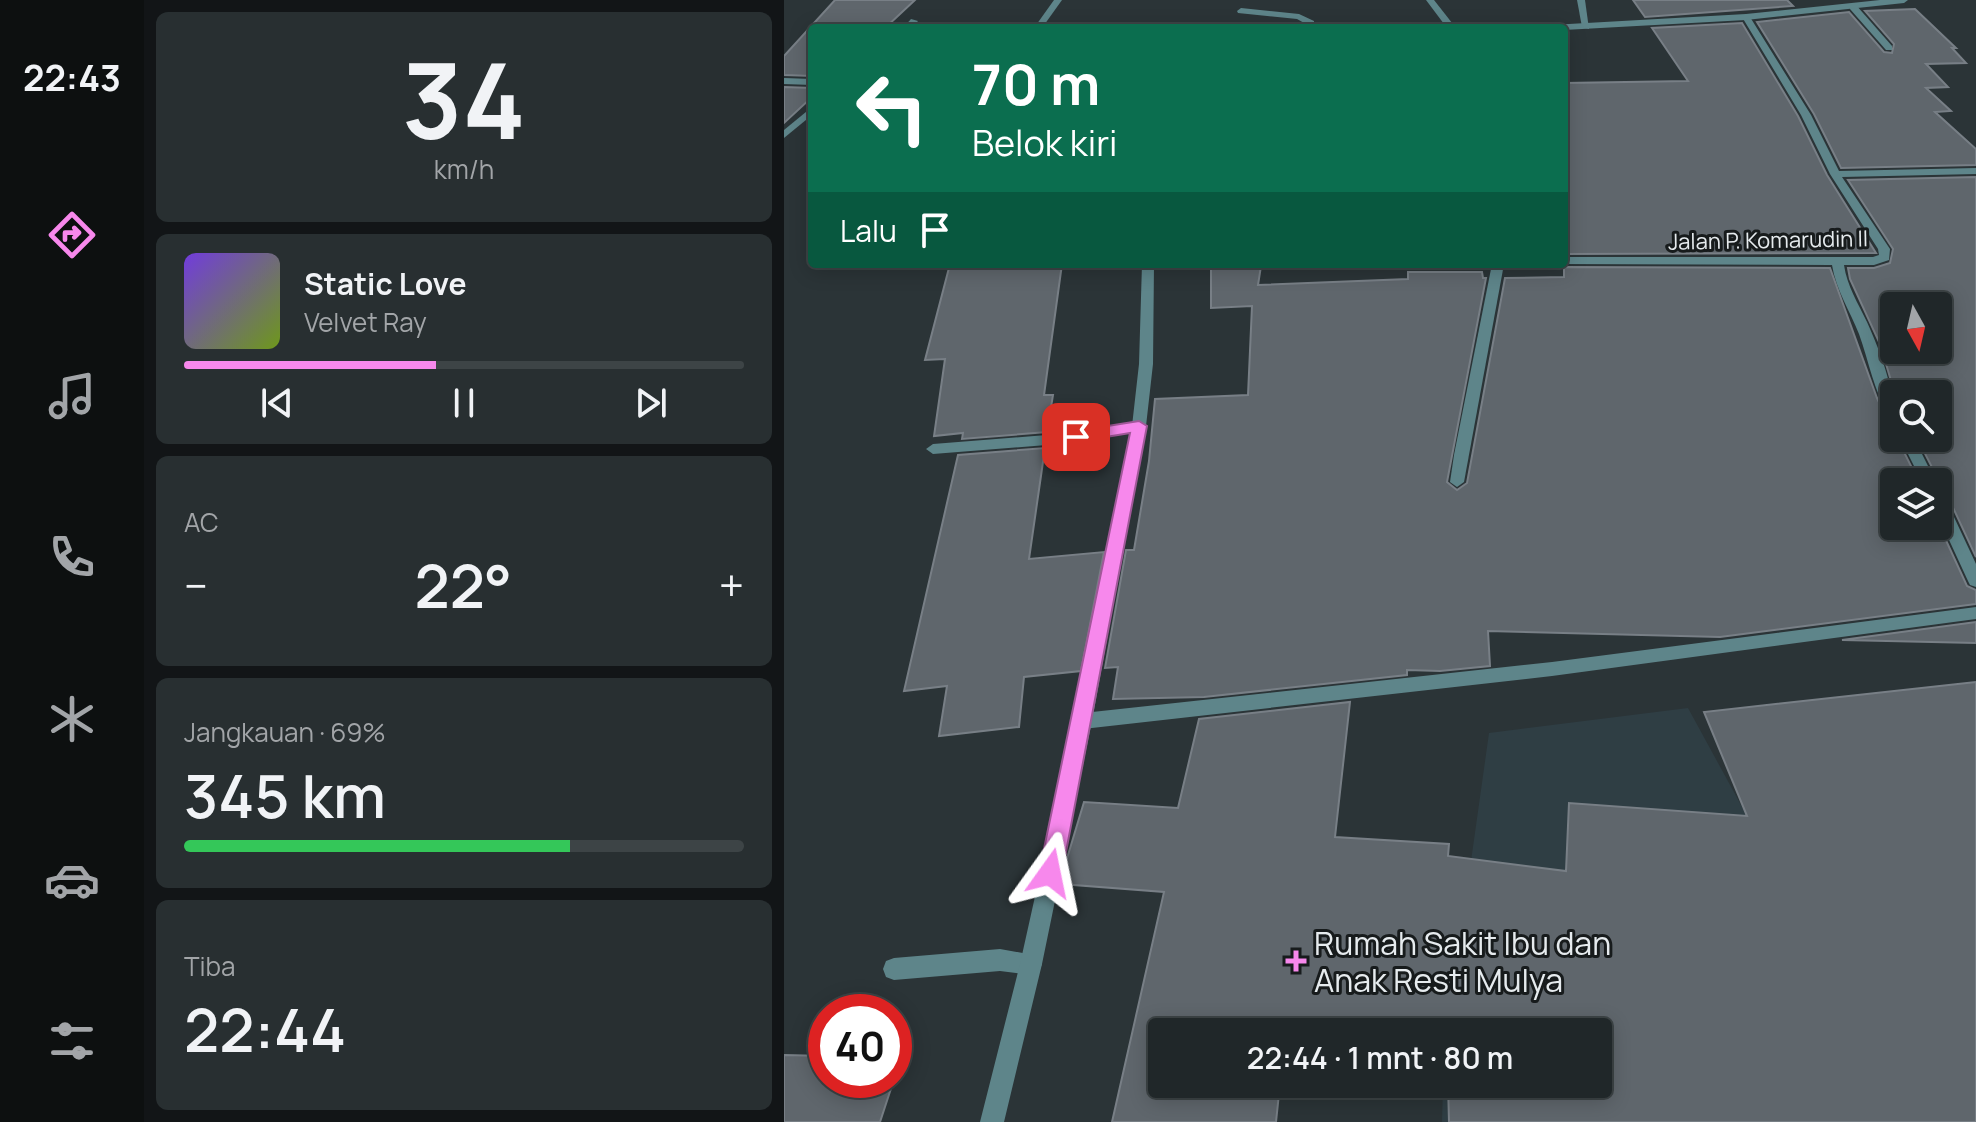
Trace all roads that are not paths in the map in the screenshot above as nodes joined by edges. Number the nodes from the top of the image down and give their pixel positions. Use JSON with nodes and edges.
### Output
{"nodes":[{"id":1,"x":1058,"y":0,"type":"edge"},
{"id":2,"x":1430,"y":0,"type":"edge"},
{"id":3,"x":1581,"y":0,"type":"edge"},
{"id":4,"x":1904,"y":0,"type":"edge"},
{"id":5,"x":1853,"y":7,"type":"junction"},
{"id":6,"x":1241,"y":11,"type":"dead end"},
{"id":7,"x":1746,"y":17,"type":"junction"},
{"id":8,"x":1041,"y":24,"type":"edge"},
{"id":9,"x":1311,"y":24,"type":"edge"},
{"id":10,"x":1449,"y":24,"type":"edge"},
{"id":11,"x":1586,"y":27,"type":"junction"},
{"id":12,"x":1568,"y":28,"type":"edge"},
{"id":13,"x":1889,"y":48,"type":"dead end"},
{"id":14,"x":784,"y":81,"type":"edge"},
{"id":15,"x":808,"y":82,"type":"edge"},
{"id":16,"x":808,"y":114,"type":"edge"},
{"id":17,"x":784,"y":135,"type":"edge"},
{"id":18,"x":1976,"y":171,"type":"edge"},
{"id":19,"x":1835,"y":174,"type":"junction"},
{"id":20,"x":1568,"y":261,"type":"edge"},
{"id":21,"x":1837,"y":261,"type":"junction"},
{"id":22,"x":1148,"y":268,"type":"edge"},
{"id":23,"x":1497,"y":268,"type":"edge"},
{"id":24,"x":1880,"y":383,"type":"edge"},
{"id":25,"x":1139,"y":426,"type":"junction"},
{"id":26,"x":933,"y":449,"type":"dead end"},
{"id":27,"x":1457,"y":482,"type":"dead end"},
{"id":28,"x":1952,"y":530,"type":"edge"},
{"id":29,"x":1976,"y":581,"type":"edge"},
{"id":30,"x":1976,"y":613,"type":"edge"},
{"id":31,"x":1083,"y":721,"type":"junction"},
{"id":32,"x":1031,"y":964,"type":"junction"},
{"id":33,"x":894,"y":969,"type":"dead end"},
{"id":34,"x":992,"y":1122,"type":"edge"}],
"edges":[{"from":1,"to":8,"type":"street"},
{"from":2,"to":10,"type":"street"},
{"from":3,"to":11,"type":"street"},
{"from":4,"to":5,"type":"street"},
{"from":5,"to":7,"type":"street"},
{"from":5,"to":13,"type":"street"},
{"from":6,"to":9,"type":"street"},
{"from":7,"to":11,"type":"street"},
{"from":7,"to":19,"type":"street","name":"Jalan P. Komarudin II"},
{"from":11,"to":12,"type":"street"},
{"from":14,"to":15,"type":"street"},
{"from":16,"to":17,"type":"street"},
{"from":18,"to":19,"type":"street"},
{"from":19,"to":21,"type":"street","name":"Jalan P. Komarudin II"},
{"from":20,"to":21,"type":"street","name":"Jalan P. Komarudin II"},
{"from":21,"to":24,"type":"street"},
{"from":22,"to":25,"type":"street"},
{"from":23,"to":27,"type":"street"},
{"from":25,"to":26,"type":"street"},
{"from":25,"to":31,"type":"street"},
{"from":28,"to":29,"type":"street"},
{"from":30,"to":31,"type":"street"},
{"from":31,"to":32,"type":"street"},
{"from":32,"to":33,"type":"street"},
{"from":32,"to":34,"type":"street"}]}
